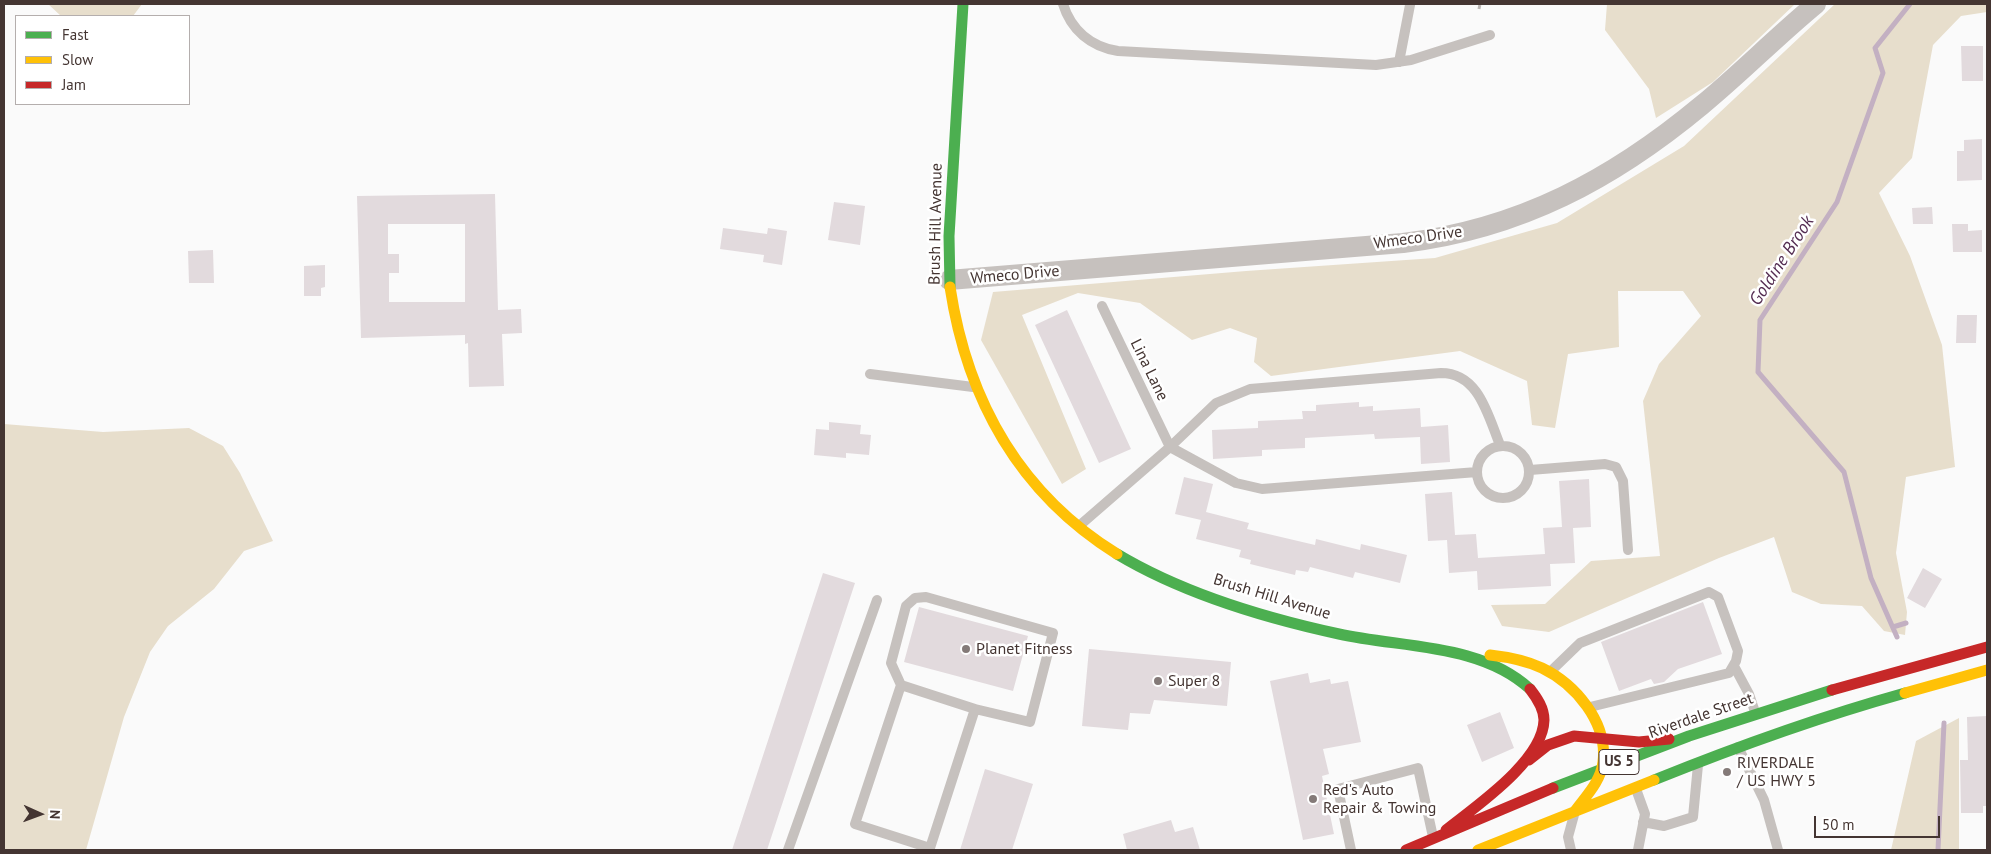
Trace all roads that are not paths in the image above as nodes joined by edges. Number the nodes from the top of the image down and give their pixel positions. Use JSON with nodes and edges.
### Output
{"nodes":[{"id":1,"x":963,"y":4,"type":"edge"},
{"id":2,"x":1063,"y":4,"type":"edge"},
{"id":3,"x":1816,"y":4,"type":"edge"},
{"id":4,"x":1410,"y":5,"type":"dead end"},
{"id":5,"x":1490,"y":35,"type":"dead end"},
{"id":6,"x":1399,"y":62,"type":"junction"},
{"id":7,"x":949,"y":280,"type":"junction"},
{"id":8,"x":1102,"y":306,"type":"dead end"},
{"id":9,"x":870,"y":374,"type":"dead end"},
{"id":10,"x":976,"y":387,"type":"junction"},
{"id":11,"x":1500,"y":445,"type":"junction"},
{"id":12,"x":1170,"y":447,"type":"junction"},
{"id":13,"x":1530,"y":470,"type":"junction"},
{"id":14,"x":1476,"y":472,"type":"junction"},
{"id":15,"x":1078,"y":527,"type":"junction"},
{"id":16,"x":1628,"y":550,"type":"dead end"},
{"id":17,"x":877,"y":600,"type":"dead end"},
{"id":18,"x":1987,"y":647,"type":"edge"},
{"id":19,"x":1472,"y":657,"type":"junction"},
{"id":20,"x":1734,"y":666,"type":"junction"},
{"id":21,"x":1987,"y":670,"type":"edge"},
{"id":22,"x":1550,"y":672,"type":"junction"},
{"id":23,"x":901,"y":686,"type":"junction"},
{"id":24,"x":1550,"y":703,"type":"dead end"},
{"id":25,"x":1586,"y":708,"type":"junction"},
{"id":26,"x":975,"y":709,"type":"junction"},
{"id":27,"x":1755,"y":714,"type":"junction"},
{"id":28,"x":1543,"y":718,"type":"junction"},
{"id":29,"x":1699,"y":733,"type":"junction"},
{"id":30,"x":1602,"y":738,"type":"junction"},
{"id":31,"x":1738,"y":746,"type":"junction"},
{"id":32,"x":1698,"y":760,"type":"junction"},
{"id":33,"x":1520,"y":767,"type":"junction"},
{"id":34,"x":1601,"y":769,"type":"junction"},
{"id":35,"x":1635,"y":785,"type":"junction"},
{"id":36,"x":1575,"y":811,"type":"junction"},
{"id":37,"x":1643,"y":822,"type":"junction"},
{"id":38,"x":1437,"y":837,"type":"junction"},
{"id":39,"x":930,"y":849,"type":"edge"},
{"id":40,"x":788,"y":850,"type":"edge"},
{"id":41,"x":1351,"y":850,"type":"edge"},
{"id":42,"x":1406,"y":850,"type":"edge"},
{"id":43,"x":1478,"y":850,"type":"edge"},
{"id":44,"x":1571,"y":850,"type":"edge"},
{"id":45,"x":1638,"y":850,"type":"edge"},
{"id":46,"x":1778,"y":850,"type":"edge"}],
"edges":[{"from":1,"to":7,"type":"street","name":"Brush Hill Avenue"},
{"from":2,"to":6,"type":"lane"},
{"from":3,"to":7,"type":"street","name":"Wmeco Drive"},
{"from":4,"to":6,"type":"lane"},
{"from":5,"to":6,"type":"lane"},
{"from":7,"to":10,"type":"street","name":"Brush Hill Avenue"},
{"from":8,"to":12,"type":"lane","name":"Lina Lane"},
{"from":9,"to":10,"type":"lane"},
{"from":10,"to":15,"type":"street","name":"Brush Hill Avenue"},
{"from":11,"to":12,"type":"lane"},
{"from":11,"to":13,"type":"lane"},
{"from":11,"to":14,"type":"lane"},
{"from":12,"to":14,"type":"lane"},
{"from":12,"to":15,"type":"lane"},
{"from":13,"to":14,"type":"lane"},
{"from":13,"to":16,"type":"lane"},
{"from":15,"to":19,"type":"street","name":"Brush Hill Avenue"},
{"from":17,"to":40,"type":"lane"},
{"from":18,"to":27,"type":"street","name":"Riverdale Street","number":"US 5"},
{"from":19,"to":22,"type":"street","name":"Brush Hill Avenue"},
{"from":19,"to":28,"type":"street","name":"Brush Hill Avenue"},
{"from":20,"to":22,"type":"lane"},
{"from":20,"to":25,"type":"lane"},
{"from":20,"to":27,"type":"lane"},
{"from":21,"to":31,"type":"street","number":"US 5"},
{"from":22,"to":25,"type":"street","name":"Brush Hill Avenue"},
{"from":23,"to":26,"type":"lane"},
{"from":23,"to":26,"type":"lane"},
{"from":23,"to":39,"type":"lane"},
{"from":24,"to":28,"type":"street"},
{"from":25,"to":30,"type":"street","name":"Brush Hill Avenue"},
{"from":26,"to":39,"type":"lane"},
{"from":27,"to":29,"type":"street","name":"Riverdale Street","number":"US 5"},
{"from":28,"to":33,"type":"street"},
{"from":29,"to":30,"type":"street"},
{"from":29,"to":34,"type":"street","name":"Riverdale Street","number":"US 5"},
{"from":30,"to":33,"type":"street"},
{"from":30,"to":34,"type":"street","name":"Brush Hill Avenue"},
{"from":31,"to":32,"type":"street","number":"US 5"},
{"from":31,"to":46,"type":"lane"},
{"from":32,"to":35,"type":"street","number":"US 5"},
{"from":32,"to":37,"type":"lane"},
{"from":33,"to":38,"type":"street"},
{"from":34,"to":36,"type":"street","name":"Brush Hill Avenue"},
{"from":34,"to":38,"type":"street","name":"Riverdale Street","number":"US 5"},
{"from":35,"to":36,"type":"street","number":"US 5"},
{"from":35,"to":37,"type":"lane"},
{"from":36,"to":43,"type":"street","number":"US 5"},
{"from":36,"to":44,"type":"lane"},
{"from":37,"to":45,"type":"lane"},
{"from":38,"to":41,"type":"lane"},
{"from":38,"to":42,"type":"street","name":"Riverdale Street","number":"US 5"}]}
